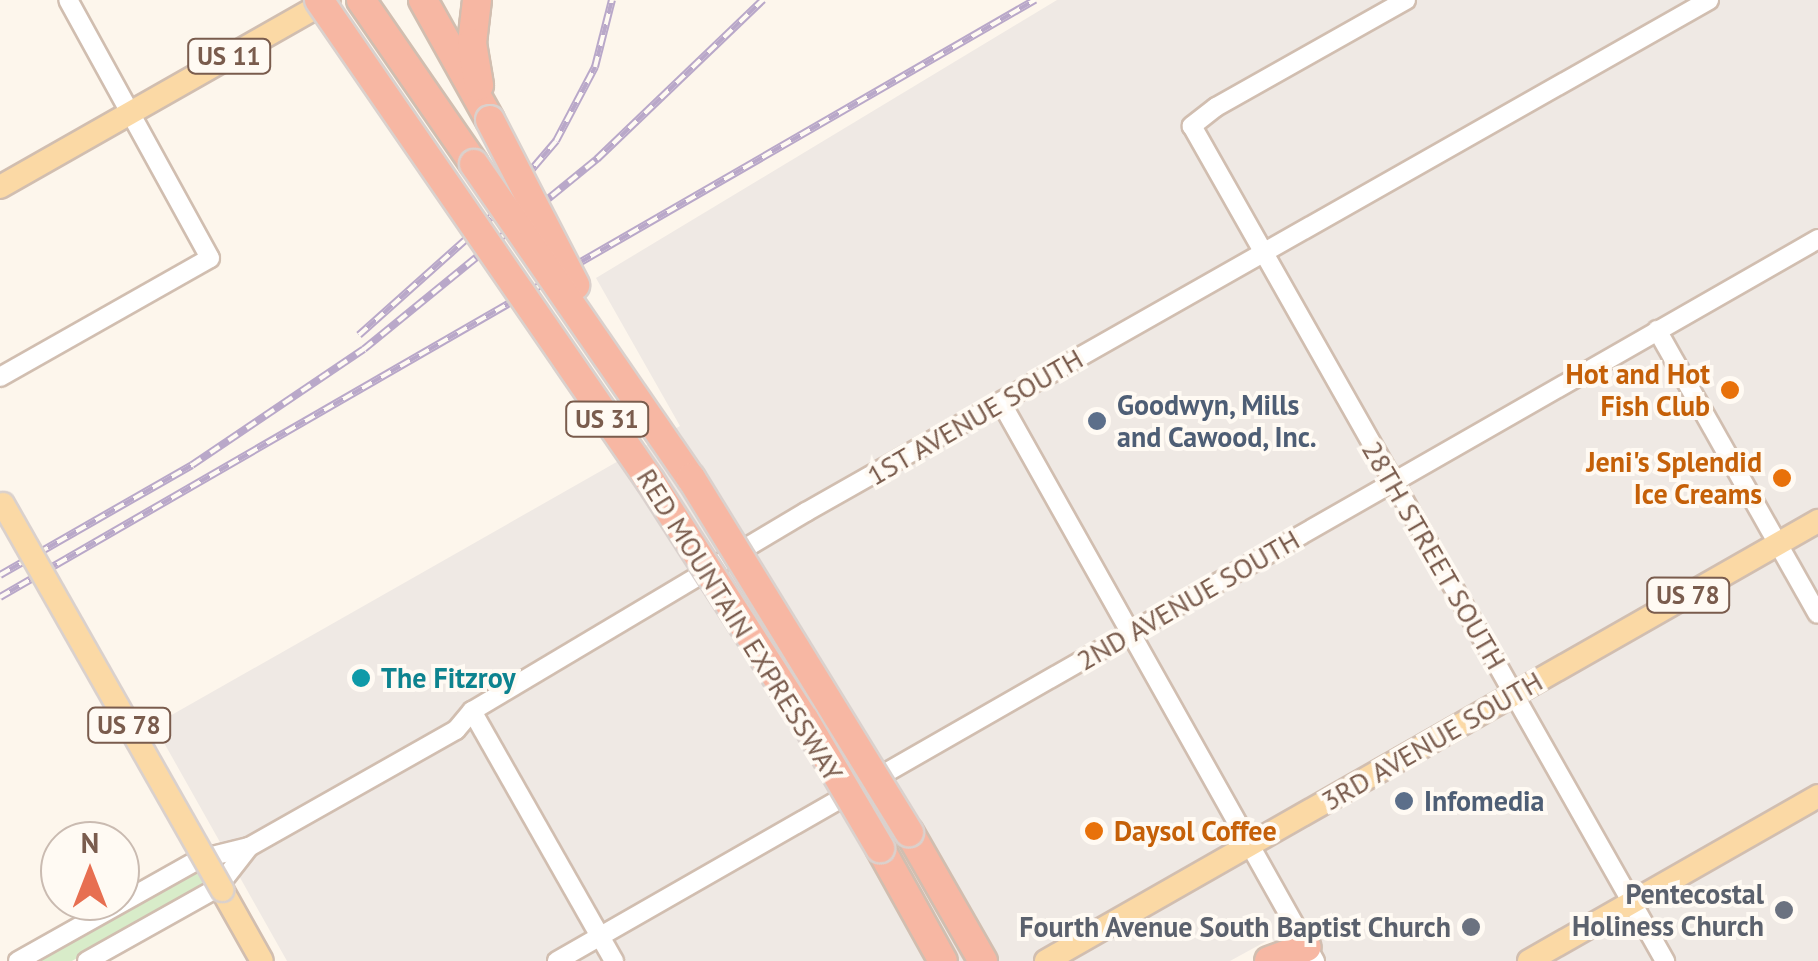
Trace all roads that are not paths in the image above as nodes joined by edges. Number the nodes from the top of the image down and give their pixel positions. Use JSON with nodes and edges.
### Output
{"nodes":[{"id":1,"x":68,"y":0,"type":"edge"},
{"id":2,"x":319,"y":0,"type":"edge"},
{"id":3,"x":329,"y":0,"type":"edge"},
{"id":4,"x":361,"y":0,"type":"edge"},
{"id":5,"x":423,"y":0,"type":"edge"},
{"id":6,"x":477,"y":0,"type":"edge"},
{"id":7,"x":1406,"y":0,"type":"edge"},
{"id":8,"x":1709,"y":0,"type":"edge"},
{"id":9,"x":130,"y":113,"type":"junction"},
{"id":10,"x":488,"y":115,"type":"junction"},
{"id":11,"x":0,"y":187,"type":"edge"},
{"id":12,"x":1818,"y":239,"type":"edge"},
{"id":13,"x":1264,"y":252,"type":"junction"},
{"id":14,"x":1657,"y":330,"type":"junction"},
{"id":15,"x":0,"y":377,"type":"edge"},
{"id":16,"x":626,"y":384,"type":"junction"},
{"id":17,"x":1002,"y":404,"type":"junction"},
{"id":18,"x":1392,"y":483,"type":"junction"},
{"id":19,"x":0,"y":498,"type":"edge"},
{"id":20,"x":1818,"y":522,"type":"edge"},
{"id":21,"x":1778,"y":544,"type":"junction"},
{"id":22,"x":1818,"y":614,"type":"edge"},
{"id":23,"x":1130,"y":634,"type":"junction"},
{"id":24,"x":1514,"y":695,"type":"junction"},
{"id":25,"x":472,"y":711,"type":"junction"},
{"id":26,"x":1818,"y":796,"type":"edge"},
{"id":27,"x":1250,"y":845,"type":"junction"},
{"id":28,"x":250,"y":847,"type":"junction"},
{"id":29,"x":1632,"y":902,"type":"junction"},
{"id":30,"x":600,"y":937,"type":"junction"},
{"id":31,"x":934,"y":955,"type":"edge"},
{"id":32,"x":1304,"y":956,"type":"edge"},
{"id":33,"x":18,"y":961,"type":"edge"},
{"id":34,"x":88,"y":961,"type":"edge"},
{"id":35,"x":262,"y":961,"type":"edge"},
{"id":36,"x":557,"y":961,"type":"edge"},
{"id":37,"x":614,"y":961,"type":"edge"},
{"id":38,"x":983,"y":961,"type":"edge"},
{"id":39,"x":1046,"y":961,"type":"edge"},
{"id":40,"x":1269,"y":961,"type":"edge"},
{"id":41,"x":1529,"y":961,"type":"edge"},
{"id":42,"x":1666,"y":961,"type":"edge"}],
"edges":[{"from":1,"to":9,"type":"street"},
{"from":2,"to":31,"type":"highway","name":"RED MOUNTAIN EXPRESSWAY","number":"US 31","bridge":true},
{"from":3,"to":9,"type":"main road","number":"US 11"},
{"from":4,"to":16,"type":"highway","name":"RED MOUNTAIN EXPRESSWAY","number":"US 31","bridge":true},
{"from":5,"to":10,"type":"highway"},
{"from":6,"to":10,"type":"highway"},
{"from":7,"to":13,"type":"street","name":"28TH STREET SOUTH"},
{"from":8,"to":13,"type":"street","name":"1ST AVENUE SOUTH"},
{"from":9,"to":11,"type":"main road","number":"US 11"},
{"from":9,"to":15,"type":"street"},
{"from":10,"to":16,"type":"highway","bridge":true},
{"from":12,"to":14,"type":"street","name":"2ND AVENUE SOUTH"},
{"from":13,"to":17,"type":"street","name":"1ST AVENUE SOUTH"},
{"from":13,"to":18,"type":"street","name":"28TH STREET SOUTH"},
{"from":14,"to":18,"type":"street","name":"2ND AVENUE SOUTH"},
{"from":14,"to":21,"type":"street"},
{"from":16,"to":38,"type":"highway","name":"RED MOUNTAIN EXPRESSWAY","number":"US 31","bridge":true},
{"from":17,"to":23,"type":"street"},
{"from":17,"to":25,"type":"street","name":"1ST AVENUE SOUTH"},
{"from":18,"to":23,"type":"street","name":"2ND AVENUE SOUTH"},
{"from":18,"to":24,"type":"street","name":"28TH STREET SOUTH"},
{"from":19,"to":35,"type":"main road","number":"US 78","bridge":true},
{"from":20,"to":21,"type":"main road","name":"3RD AVENUE SOUTH","number":"US 78"},
{"from":21,"to":22,"type":"street"},
{"from":21,"to":24,"type":"main road","name":"3RD AVENUE SOUTH","number":"US 78"},
{"from":23,"to":27,"type":"street"},
{"from":23,"to":30,"type":"street","name":"2ND AVENUE SOUTH"},
{"from":24,"to":27,"type":"main road","name":"3RD AVENUE SOUTH","number":"US 78"},
{"from":24,"to":29,"type":"street","name":"28TH STREET SOUTH"},
{"from":25,"to":28,"type":"street","name":"1ST AVENUE SOUTH"},
{"from":25,"to":30,"type":"street"},
{"from":26,"to":29,"type":"main road"},
{"from":27,"to":32,"type":"street"},
{"from":27,"to":39,"type":"main road","name":"3RD AVENUE SOUTH","number":"US 78"},
{"from":28,"to":33,"type":"street","name":"1ST AVENUE SOUTH"},
{"from":28,"to":34,"type":"street","name":"1ST AVENUE SOUTH"},
{"from":29,"to":41,"type":"main road"},
{"from":29,"to":42,"type":"street","name":"28TH STREET SOUTH"},
{"from":30,"to":36,"type":"street","name":"2ND AVENUE SOUTH"},
{"from":30,"to":37,"type":"street"},
{"from":32,"to":40,"type":"highway"}]}
